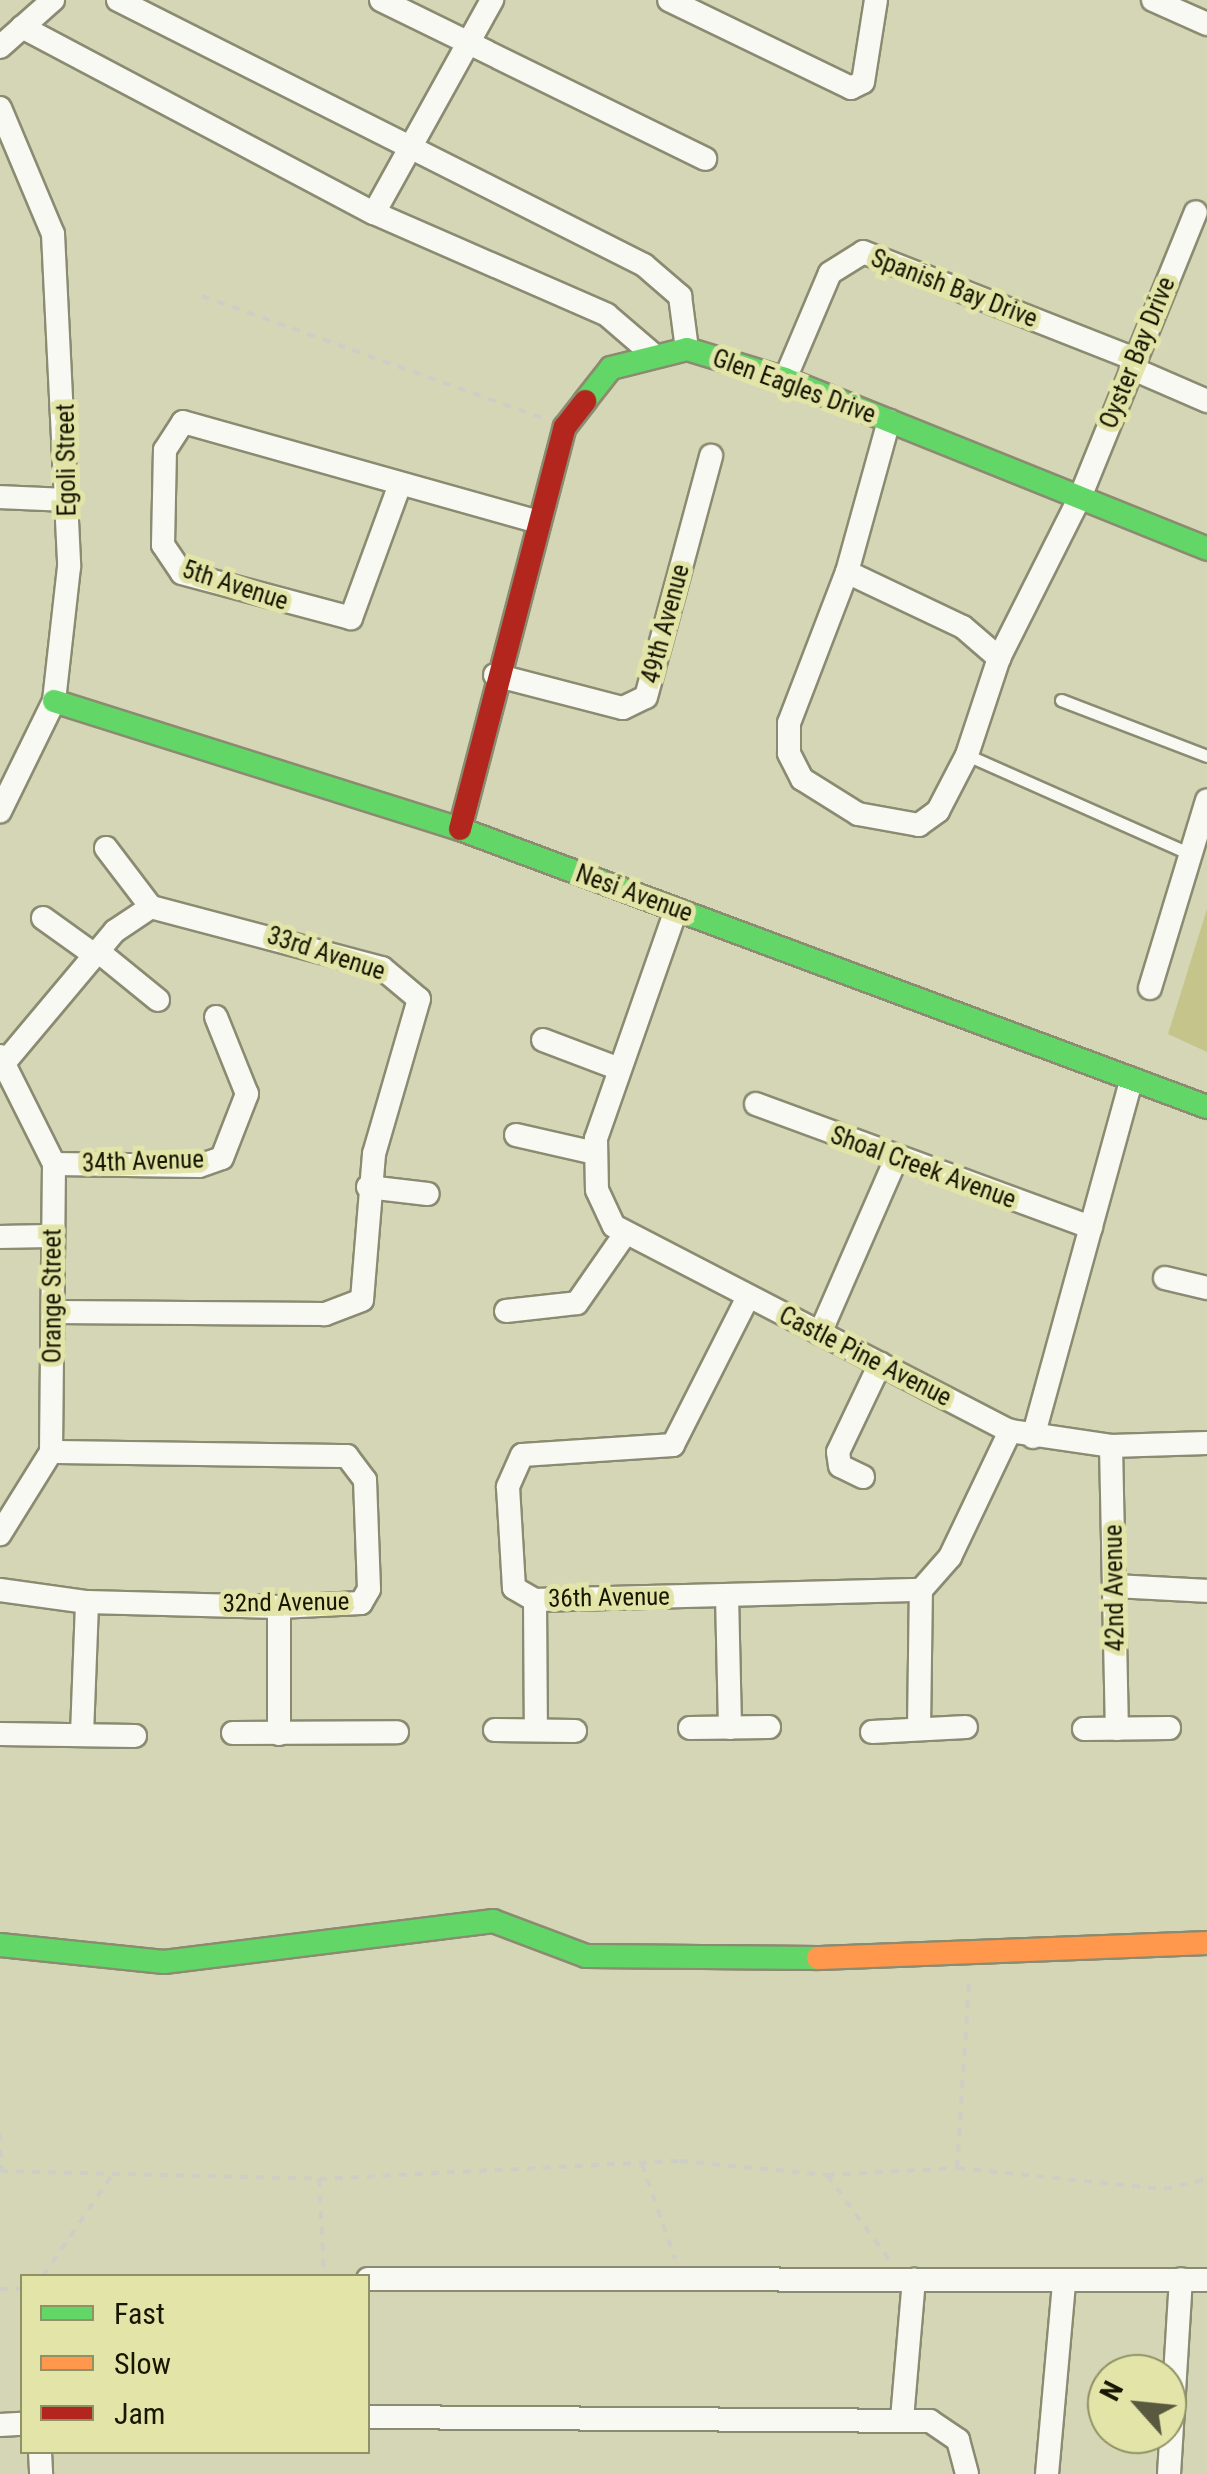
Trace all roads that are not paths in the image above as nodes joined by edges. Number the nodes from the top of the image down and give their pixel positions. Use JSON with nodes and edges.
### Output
{"nodes":[{"id":1,"x":52,"y":0,"type":"edge"},
{"id":2,"x":118,"y":0,"type":"edge"},
{"id":3,"x":381,"y":0,"type":"edge"},
{"id":4,"x":492,"y":0,"type":"edge"},
{"id":5,"x":669,"y":0,"type":"edge"},
{"id":6,"x":876,"y":0,"type":"edge"},
{"id":7,"x":1153,"y":0,"type":"edge"},
{"id":8,"x":1207,"y":24,"type":"edge"},
{"id":9,"x":22,"y":28,"type":"junction"},
{"id":10,"x":468,"y":44,"type":"junction"},
{"id":11,"x":0,"y":47,"type":"edge"},
{"id":12,"x":0,"y":108,"type":"edge"},
{"id":13,"x":408,"y":147,"type":"junction"},
{"id":14,"x":705,"y":159,"type":"dead end"},
{"id":15,"x":1196,"y":212,"type":"dead end"},
{"id":16,"x":374,"y":213,"type":"junction"},
{"id":17,"x":688,"y":349,"type":"junction"},
{"id":18,"x":650,"y":352,"type":"junction"},
{"id":19,"x":1133,"y":364,"type":"junction"},
{"id":20,"x":784,"y":379,"type":"junction"},
{"id":21,"x":1207,"y":401,"type":"edge"},
{"id":22,"x":889,"y":421,"type":"junction"},
{"id":23,"x":711,"y":456,"type":"dead end"},
{"id":24,"x":400,"y":484,"type":"junction"},
{"id":25,"x":1080,"y":495,"type":"junction"},
{"id":26,"x":0,"y":498,"type":"edge"},
{"id":27,"x":68,"y":500,"type":"junction"},
{"id":28,"x":538,"y":522,"type":"junction"},
{"id":29,"x":1207,"y":549,"type":"edge"},
{"id":30,"x":847,"y":572,"type":"junction"},
{"id":31,"x":999,"y":658,"type":"junction"},
{"id":32,"x":495,"y":675,"type":"junction"},
{"id":33,"x":1061,"y":700,"type":"dead end"},
{"id":34,"x":54,"y":701,"type":"junction"},
{"id":35,"x":966,"y":754,"type":"junction"},
{"id":36,"x":1207,"y":756,"type":"edge"},
{"id":37,"x":1207,"y":800,"type":"edge"},
{"id":38,"x":0,"y":811,"type":"edge"},
{"id":39,"x":460,"y":828,"type":"junction"},
{"id":40,"x":106,"y":848,"type":"dead end"},
{"id":41,"x":1190,"y":854,"type":"junction"},
{"id":42,"x":151,"y":907,"type":"junction"},
{"id":43,"x":676,"y":910,"type":"junction"},
{"id":44,"x":43,"y":918,"type":"dead end"},
{"id":45,"x":97,"y":954,"type":"junction"},
{"id":46,"x":1150,"y":988,"type":"dead end"},
{"id":47,"x":158,"y":1000,"type":"dead end"},
{"id":48,"x":216,"y":1017,"type":"dead end"},
{"id":49,"x":543,"y":1040,"type":"dead end"},
{"id":50,"x":2,"y":1059,"type":"edge"},
{"id":51,"x":617,"y":1068,"type":"junction"},
{"id":52,"x":1130,"y":1080,"type":"junction"},
{"id":53,"x":756,"y":1104,"type":"dead end"},
{"id":54,"x":1207,"y":1107,"type":"edge"},
{"id":55,"x":516,"y":1135,"type":"dead end"},
{"id":56,"x":595,"y":1153,"type":"junction"},
{"id":57,"x":895,"y":1162,"type":"junction"},
{"id":58,"x":54,"y":1164,"type":"junction"},
{"id":59,"x":368,"y":1187,"type":"junction"},
{"id":60,"x":428,"y":1194,"type":"dead end"},
{"id":61,"x":1091,"y":1228,"type":"junction"},
{"id":62,"x":625,"y":1234,"type":"junction"},
{"id":63,"x":53,"y":1236,"type":"junction"},
{"id":64,"x":0,"y":1237,"type":"edge"},
{"id":65,"x":1165,"y":1278,"type":"dead end"},
{"id":66,"x":1207,"y":1288,"type":"edge"},
{"id":67,"x":748,"y":1297,"type":"junction"},
{"id":68,"x":506,"y":1311,"type":"dead end"},
{"id":69,"x":54,"y":1312,"type":"junction"},
{"id":70,"x":820,"y":1333,"type":"junction"},
{"id":71,"x":880,"y":1364,"type":"junction"},
{"id":72,"x":1021,"y":1434,"type":"junction"},
{"id":73,"x":1207,"y":1443,"type":"edge"},
{"id":74,"x":1111,"y":1446,"type":"junction"},
{"id":75,"x":51,"y":1452,"type":"junction"},
{"id":76,"x":862,"y":1477,"type":"dead end"},
{"id":77,"x":0,"y":1534,"type":"edge"},
{"id":78,"x":1116,"y":1586,"type":"junction"},
{"id":79,"x":0,"y":1590,"type":"edge"},
{"id":80,"x":921,"y":1590,"type":"junction"},
{"id":81,"x":1207,"y":1591,"type":"edge"},
{"id":82,"x":726,"y":1595,"type":"junction"},
{"id":83,"x":536,"y":1600,"type":"junction"},
{"id":84,"x":87,"y":1602,"type":"junction"},
{"id":85,"x":279,"y":1607,"type":"junction"},
{"id":86,"x":769,"y":1726,"type":"dead end"},
{"id":87,"x":966,"y":1727,"type":"dead end"},
{"id":88,"x":690,"y":1728,"type":"dead end"},
{"id":89,"x":730,"y":1728,"type":"junction"},
{"id":90,"x":919,"y":1728,"type":"junction"},
{"id":91,"x":1169,"y":1728,"type":"dead end"},
{"id":92,"x":1084,"y":1729,"type":"dead end"},
{"id":93,"x":1117,"y":1729,"type":"junction"},
{"id":94,"x":495,"y":1730,"type":"dead end"},
{"id":95,"x":536,"y":1730,"type":"junction"},
{"id":96,"x":574,"y":1731,"type":"dead end"},
{"id":97,"x":396,"y":1732,"type":"dead end"},
{"id":98,"x":872,"y":1732,"type":"dead end"},
{"id":99,"x":233,"y":1733,"type":"dead end"},
{"id":100,"x":0,"y":1734,"type":"edge"},
{"id":101,"x":82,"y":1734,"type":"junction"},
{"id":102,"x":278,"y":1734,"type":"junction"},
{"id":103,"x":136,"y":1736,"type":"dead end"},
{"id":104,"x":1207,"y":1943,"type":"edge"},
{"id":105,"x":0,"y":1945,"type":"edge"},
{"id":106,"x":370,"y":2279,"type":"edge"},
{"id":107,"x":1181,"y":2279,"type":"junction"},
{"id":108,"x":914,"y":2280,"type":"junction"},
{"id":109,"x":1207,"y":2280,"type":"edge"},
{"id":110,"x":1064,"y":2282,"type":"junction"},
{"id":111,"x":370,"y":2417,"type":"edge"},
{"id":112,"x":902,"y":2420,"type":"junction"},
{"id":113,"x":967,"y":2474,"type":"edge"},
{"id":114,"x":1047,"y":2474,"type":"edge"},
{"id":115,"x":1168,"y":2474,"type":"edge"}],
"edges":[{"from":1,"to":9,"type":"street"},
{"from":2,"to":13,"type":"street"},
{"from":3,"to":10,"type":"street"},
{"from":4,"to":10,"type":"street"},
{"from":5,"to":6,"type":"street"},
{"from":7,"to":8,"type":"street"},
{"from":9,"to":11,"type":"street"},
{"from":9,"to":16,"type":"street"},
{"from":10,"to":13,"type":"street"},
{"from":10,"to":14,"type":"street"},
{"from":12,"to":27,"type":"street","name":"Egoli Street"},
{"from":13,"to":16,"type":"street"},
{"from":13,"to":17,"type":"street"},
{"from":15,"to":19,"type":"street","name":"Oyster Bay Drive"},
{"from":16,"to":18,"type":"street"},
{"from":17,"to":18,"type":"street","name":"Glen Eagles Drive"},
{"from":17,"to":20,"type":"street","name":"Glen Eagles Drive"},
{"from":18,"to":28,"type":"street","name":"Glen Eagles Drive"},
{"from":19,"to":20,"type":"street","name":"Spanish Bay Drive"},
{"from":19,"to":21,"type":"street"},
{"from":19,"to":25,"type":"street","name":"Oyster Bay Drive"},
{"from":20,"to":22,"type":"street","name":"Glen Eagles Drive"},
{"from":22,"to":25,"type":"street","name":"Glen Eagles Drive"},
{"from":22,"to":30,"type":"street"},
{"from":23,"to":32,"type":"street","name":"49th Avenue"},
{"from":24,"to":24,"type":"street","name":"5th Avenue"},
{"from":24,"to":28,"type":"street","name":"5th Avenue"},
{"from":25,"to":29,"type":"street","name":"Glen Eagles Drive"},
{"from":25,"to":31,"type":"street","name":"Oyster Bay Drive"},
{"from":26,"to":27,"type":"street"},
{"from":27,"to":34,"type":"street","name":"Egoli Street"},
{"from":28,"to":32,"type":"street","name":"Glen Eagles Drive"},
{"from":30,"to":31,"type":"street"},
{"from":30,"to":35,"type":"street"},
{"from":31,"to":35,"type":"street"},
{"from":32,"to":39,"type":"street","name":"Glen Eagles Drive"},
{"from":33,"to":36,"type":"lane"},
{"from":34,"to":38,"type":"street","name":"Egoli Street"},
{"from":34,"to":39,"type":"street","name":"Nesi Avenue"},
{"from":35,"to":41,"type":"lane"},
{"from":37,"to":41,"type":"street"},
{"from":39,"to":43,"type":"street","name":"Nesi Avenue"},
{"from":40,"to":42,"type":"street"},
{"from":41,"to":46,"type":"street"},
{"from":42,"to":45,"type":"street"},
{"from":42,"to":59,"type":"street","name":"33rd Avenue"},
{"from":43,"to":51,"type":"street"},
{"from":43,"to":52,"type":"street","name":"Nesi Avenue"},
{"from":44,"to":45,"type":"street"},
{"from":45,"to":47,"type":"street"},
{"from":45,"to":50,"type":"street"},
{"from":48,"to":58,"type":"street","name":"34th Avenue"},
{"from":49,"to":51,"type":"street"},
{"from":50,"to":58,"type":"street","name":"Orange Street"},
{"from":51,"to":56,"type":"street"},
{"from":52,"to":54,"type":"street","name":"Nesi Avenue"},
{"from":52,"to":61,"type":"street"},
{"from":53,"to":57,"type":"street","name":"Shoal Creek Avenue"},
{"from":55,"to":56,"type":"street"},
{"from":56,"to":62,"type":"street"},
{"from":57,"to":61,"type":"street","name":"Shoal Creek Avenue"},
{"from":57,"to":70,"type":"street"},
{"from":58,"to":63,"type":"street","name":"Orange Street"},
{"from":59,"to":60,"type":"street"},
{"from":59,"to":69,"type":"street","name":"33rd Avenue"},
{"from":61,"to":72,"type":"street"},
{"from":62,"to":67,"type":"street","name":"Castle Pine Avenue"},
{"from":62,"to":68,"type":"street"},
{"from":63,"to":64,"type":"street"},
{"from":63,"to":69,"type":"street","name":"Orange Street"},
{"from":65,"to":66,"type":"street"},
{"from":67,"to":70,"type":"street","name":"Castle Pine Avenue"},
{"from":67,"to":83,"type":"street","name":"36th Avenue"},
{"from":69,"to":75,"type":"street","name":"Orange Street"},
{"from":70,"to":71,"type":"street","name":"Castle Pine Avenue"},
{"from":71,"to":72,"type":"street","name":"Castle Pine Avenue"},
{"from":71,"to":76,"type":"street"},
{"from":72,"to":74,"type":"street","name":"Castle Pine Avenue"},
{"from":72,"to":80,"type":"street"},
{"from":73,"to":74,"type":"street","name":"Castle Pine Avenue"},
{"from":74,"to":78,"type":"street","name":"42nd Avenue"},
{"from":75,"to":77,"type":"street"},
{"from":75,"to":85,"type":"street","name":"32nd Avenue"},
{"from":78,"to":81,"type":"street"},
{"from":78,"to":93,"type":"street","name":"42nd Avenue"},
{"from":79,"to":84,"type":"street","name":"32nd Avenue"},
{"from":80,"to":82,"type":"street","name":"36th Avenue"},
{"from":80,"to":90,"type":"street"},
{"from":82,"to":83,"type":"street","name":"36th Avenue"},
{"from":82,"to":89,"type":"street"},
{"from":83,"to":95,"type":"street"},
{"from":84,"to":85,"type":"street","name":"32nd Avenue"},
{"from":84,"to":101,"type":"street"},
{"from":85,"to":102,"type":"street"},
{"from":86,"to":89,"type":"street"},
{"from":87,"to":90,"type":"street"},
{"from":88,"to":89,"type":"street"},
{"from":90,"to":98,"type":"street"},
{"from":91,"to":93,"type":"street"},
{"from":92,"to":93,"type":"street"},
{"from":94,"to":95,"type":"street"},
{"from":95,"to":96,"type":"street"},
{"from":97,"to":102,"type":"street"},
{"from":99,"to":102,"type":"street"},
{"from":100,"to":101,"type":"street"},
{"from":101,"to":103,"type":"street"},
{"from":104,"to":105,"type":"street"},
{"from":106,"to":108,"type":"street"},
{"from":107,"to":109,"type":"street"},
{"from":107,"to":110,"type":"street"},
{"from":107,"to":115,"type":"street"},
{"from":108,"to":110,"type":"street"},
{"from":108,"to":112,"type":"street"},
{"from":110,"to":114,"type":"street"},
{"from":111,"to":112,"type":"street"},
{"from":112,"to":113,"type":"street"}]}
